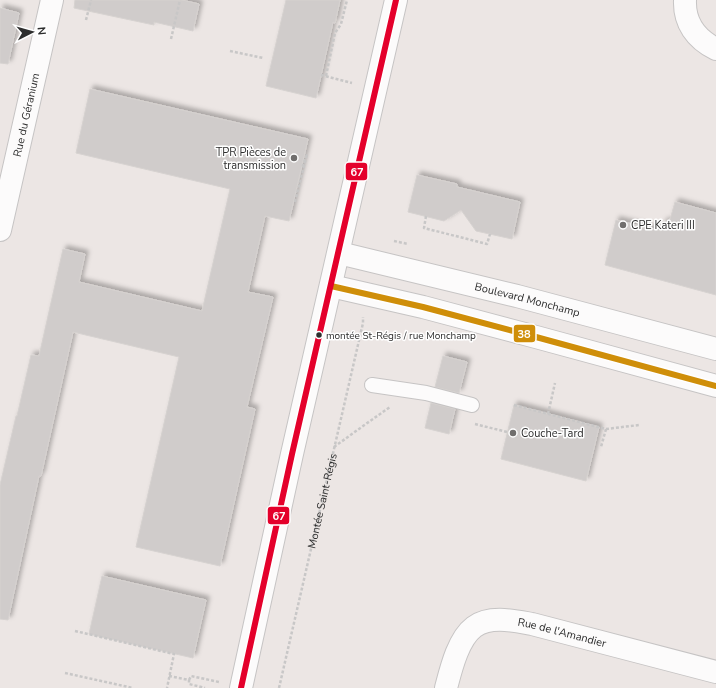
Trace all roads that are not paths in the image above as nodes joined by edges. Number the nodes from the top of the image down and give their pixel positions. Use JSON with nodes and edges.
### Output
{"nodes":[{"id":1,"x":52,"y":0,"type":"edge"},
{"id":2,"x":396,"y":0,"type":"edge"},
{"id":3,"x":686,"y":0,"type":"edge"},
{"id":4,"x":716,"y":49,"type":"edge"},
{"id":5,"x":1,"y":221,"type":"edge"},
{"id":6,"x":339,"y":253,"type":"junction"},
{"id":7,"x":331,"y":286,"type":"junction"},
{"id":8,"x":716,"y":348,"type":"edge"},
{"id":9,"x":372,"y":385,"type":"dead end"},
{"id":10,"x":716,"y":386,"type":"edge"},
{"id":11,"x":472,"y":405,"type":"dead end"},
{"id":12,"x":716,"y":672,"type":"edge"},
{"id":13,"x":241,"y":688,"type":"edge"},
{"id":14,"x":446,"y":688,"type":"edge"}],
"edges":[{"from":1,"to":5,"type":"street","name":"Rue du Géranium"},
{"from":2,"to":6,"type":"street"},
{"from":3,"to":4,"type":"street"},
{"from":6,"to":7,"type":"street"},
{"from":6,"to":8,"type":"street","name":"Boulevard Monchamp"},
{"from":7,"to":10,"type":"street"},
{"from":7,"to":13,"type":"street"},
{"from":9,"to":11,"type":"lane"},
{"from":12,"to":14,"type":"street","name":"Rue de l'Amandier"}]}
